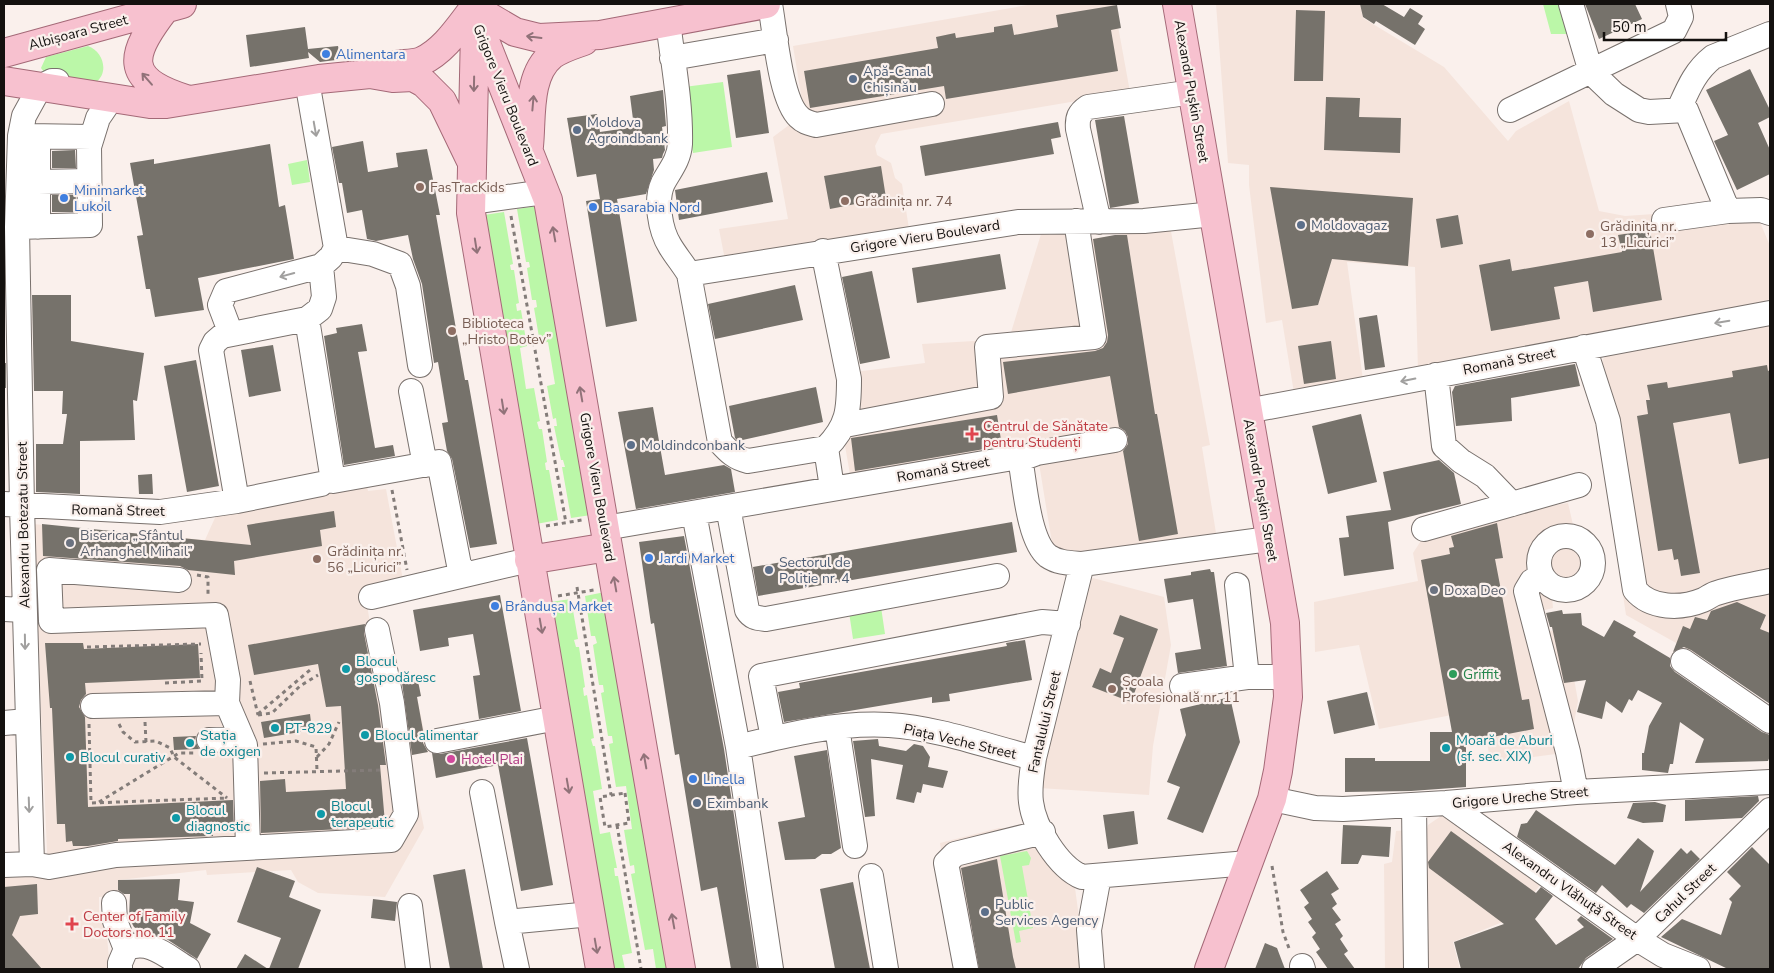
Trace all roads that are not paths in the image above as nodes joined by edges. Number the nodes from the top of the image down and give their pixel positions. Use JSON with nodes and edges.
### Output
{"nodes":[{"id":1,"x":766,"y":4,"type":"edge"},
{"id":2,"x":770,"y":4,"type":"edge"},
{"id":3,"x":1178,"y":4,"type":"edge"},
{"id":4,"x":1571,"y":4,"type":"edge"},
{"id":5,"x":1678,"y":4,"type":"edge"},
{"id":6,"x":174,"y":6,"type":"edge"},
{"id":7,"x":474,"y":10,"type":"edge"},
{"id":8,"x":668,"y":22,"type":"junction"},
{"id":9,"x":1770,"y":34,"type":"edge"},
{"id":10,"x":600,"y":35,"type":"junction"},
{"id":11,"x":776,"y":40,"type":"junction"},
{"id":12,"x":4,"y":53,"type":"edge"},
{"id":13,"x":672,"y":58,"type":"junction"},
{"id":14,"x":1591,"y":72,"type":"junction"},
{"id":15,"x":370,"y":74,"type":"junction"},
{"id":16,"x":307,"y":81,"type":"junction"},
{"id":17,"x":21,"y":84,"type":"edge"},
{"id":18,"x":1193,"y":92,"type":"junction"},
{"id":19,"x":90,"y":94,"type":"junction"},
{"id":20,"x":190,"y":100,"type":"junction"},
{"id":21,"x":932,"y":104,"type":"dead end"},
{"id":22,"x":1679,"y":109,"type":"junction"},
{"id":23,"x":1510,"y":110,"type":"dead end"},
{"id":24,"x":28,"y":137,"type":"junction"},
{"id":25,"x":91,"y":137,"type":"junction"},
{"id":26,"x":529,"y":152,"type":"junction"},
{"id":27,"x":472,"y":163,"type":"junction"},
{"id":28,"x":89,"y":181,"type":"junction"},
{"id":29,"x":38,"y":182,"type":"junction"},
{"id":30,"x":545,"y":192,"type":"junction"},
{"id":31,"x":471,"y":202,"type":"junction"},
{"id":32,"x":1728,"y":211,"type":"junction"},
{"id":33,"x":1770,"y":213,"type":"edge"},
{"id":34,"x":1214,"y":214,"type":"junction"},
{"id":35,"x":1664,"y":220,"type":"dead end"},
{"id":36,"x":1076,"y":221,"type":"junction"},
{"id":37,"x":1099,"y":222,"type":"junction"},
{"id":38,"x":28,"y":227,"type":"junction"},
{"id":39,"x":336,"y":248,"type":"junction"},
{"id":40,"x":823,"y":251,"type":"junction"},
{"id":41,"x":321,"y":266,"type":"junction"},
{"id":42,"x":689,"y":274,"type":"junction"},
{"id":43,"x":1770,"y":313,"type":"edge"},
{"id":44,"x":307,"y":319,"type":"junction"},
{"id":45,"x":231,"y":334,"type":"junction"},
{"id":46,"x":1584,"y":347,"type":"junction"},
{"id":47,"x":420,"y":365,"type":"dead end"},
{"id":48,"x":1436,"y":375,"type":"junction"},
{"id":49,"x":411,"y":391,"type":"dead end"},
{"id":50,"x":1247,"y":411,"type":"junction"},
{"id":51,"x":845,"y":425,"type":"junction"},
{"id":52,"x":1115,"y":440,"type":"dead end"},
{"id":53,"x":826,"y":448,"type":"junction"},
{"id":54,"x":1018,"y":460,"type":"junction"},
{"id":55,"x":424,"y":465,"type":"junction"},
{"id":56,"x":327,"y":483,"type":"junction"},
{"id":57,"x":1579,"y":485,"type":"dead end"},
{"id":58,"x":832,"y":488,"type":"junction"},
{"id":59,"x":237,"y":501,"type":"junction"},
{"id":60,"x":1512,"y":504,"type":"junction"},
{"id":61,"x":13,"y":505,"type":"edge"},
{"id":62,"x":728,"y":507,"type":"junction"},
{"id":63,"x":694,"y":513,"type":"junction"},
{"id":64,"x":1424,"y":529,"type":"dead end"},
{"id":65,"x":599,"y":531,"type":"junction"},
{"id":66,"x":1269,"y":539,"type":"junction"},
{"id":67,"x":529,"y":560,"type":"junction"},
{"id":68,"x":1082,"y":564,"type":"junction"},
{"id":69,"x":473,"y":573,"type":"junction"},
{"id":70,"x":998,"y":576,"type":"dead end"},
{"id":71,"x":1541,"y":576,"type":"dead end"},
{"id":72,"x":179,"y":580,"type":"road end"},
{"id":73,"x":1770,"y":581,"type":"edge"},
{"id":74,"x":1237,"y":585,"type":"dead end"},
{"id":75,"x":371,"y":597,"type":"dead end"},
{"id":76,"x":14,"y":609,"type":"edge"},
{"id":77,"x":1068,"y":624,"type":"junction"},
{"id":78,"x":377,"y":630,"type":"dead end"},
{"id":79,"x":1683,"y":661,"type":"dead end"},
{"id":80,"x":1247,"y":677,"type":"junction"},
{"id":81,"x":1288,"y":677,"type":"junction"},
{"id":82,"x":1182,"y":686,"type":"dead end"},
{"id":83,"x":227,"y":703,"type":"junction"},
{"id":84,"x":101,"y":706,"type":"road end"},
{"id":85,"x":557,"y":718,"type":"junction"},
{"id":86,"x":1770,"y":721,"type":"edge"},
{"id":87,"x":15,"y":722,"type":"edge"},
{"id":88,"x":837,"y":727,"type":"junction"},
{"id":89,"x":773,"y":738,"type":"junction"},
{"id":90,"x":209,"y":740,"type":"road end"},
{"id":91,"x":437,"y":740,"type":"dead end"},
{"id":92,"x":244,"y":742,"type":"junction"},
{"id":93,"x":738,"y":747,"type":"junction"},
{"id":94,"x":1034,"y":758,"type":"junction"},
{"id":95,"x":1770,"y":782,"type":"edge"},
{"id":96,"x":482,"y":792,"type":"dead end"},
{"id":97,"x":1576,"y":792,"type":"junction"},
{"id":98,"x":1272,"y":798,"type":"junction"},
{"id":99,"x":1446,"y":803,"type":"junction"},
{"id":100,"x":1414,"y":805,"type":"junction"},
{"id":101,"x":1770,"y":810,"type":"edge"},
{"id":102,"x":1043,"y":832,"type":"junction"},
{"id":103,"x":855,"y":846,"type":"dead end"},
{"id":104,"x":248,"y":848,"type":"junction"},
{"id":105,"x":32,"y":864,"type":"junction"},
{"id":106,"x":1260,"y":864,"type":"junction"},
{"id":107,"x":4,"y":865,"type":"edge"},
{"id":108,"x":871,"y":876,"type":"dead end"},
{"id":109,"x":1099,"y":876,"type":"junction"},
{"id":110,"x":114,"y":903,"type":"dead end"},
{"id":111,"x":410,"y":906,"type":"dead end"},
{"id":112,"x":591,"y":914,"type":"junction"},
{"id":113,"x":507,"y":922,"type":"junction"},
{"id":114,"x":1637,"y":939,"type":"junction"},
{"id":115,"x":123,"y":959,"type":"edge"},
{"id":116,"x":188,"y":969,"type":"edge"},
{"id":117,"x":418,"y":969,"type":"edge"},
{"id":118,"x":517,"y":969,"type":"edge"},
{"id":119,"x":600,"y":969,"type":"edge"},
{"id":120,"x":681,"y":969,"type":"edge"},
{"id":121,"x":771,"y":969,"type":"edge"},
{"id":122,"x":886,"y":969,"type":"edge"},
{"id":123,"x":966,"y":969,"type":"edge"},
{"id":124,"x":1092,"y":969,"type":"edge"},
{"id":125,"x":1209,"y":969,"type":"edge"},
{"id":126,"x":1416,"y":969,"type":"edge"},
{"id":127,"x":1594,"y":969,"type":"edge"},
{"id":128,"x":1698,"y":969,"type":"edge"}],
"edges":[{"from":1,"to":8,"type":"main road"},
{"from":2,"to":11,"type":"street"},
{"from":3,"to":18,"type":"main road","name":"Alexandr Pușkin Street"},
{"from":4,"to":14,"type":"street"},
{"from":5,"to":14,"type":"street"},
{"from":6,"to":12,"type":"main road","name":"Albișoara Street"},
{"from":20,"to":6,"type":"main road","one_way":true},
{"from":10,"to":7,"type":"main road","one_way":true},
{"from":7,"to":15,"type":"main road"},
{"from":7,"to":26,"type":"main road","name":"Grigore Vieru Boulevard"},
{"from":7,"to":27,"type":"main road","name":"Grigore Vieru Boulevard","one_way":true},
{"from":8,"to":10,"type":"main road"},
{"from":8,"to":13,"type":"street"},
{"from":9,"to":22,"type":"street"},
{"from":26,"to":10,"type":"main road","one_way":true},
{"from":11,"to":13,"type":"street"},
{"from":11,"to":21,"type":"street"},
{"from":13,"to":42,"type":"street"},
{"from":14,"to":22,"type":"street"},
{"from":14,"to":23,"type":"street"},
{"from":15,"to":16,"type":"main road"},
{"from":15,"to":27,"type":"main road"},
{"from":16,"to":20,"type":"main road"},
{"from":16,"to":39,"type":"street","one_way":true},
{"from":17,"to":19,"type":"main road"},
{"from":17,"to":24,"type":"street"},
{"from":18,"to":34,"type":"main road","name":"Alexandr Pușkin Street"},
{"from":18,"to":37,"type":"street"},
{"from":19,"to":20,"type":"main road"},
{"from":19,"to":24,"type":"street"},
{"from":19,"to":25,"type":"street"},
{"from":22,"to":32,"type":"street"},
{"from":24,"to":25,"type":"street"},
{"from":24,"to":29,"type":"street"},
{"from":24,"to":38,"type":"street","name":"Alexandru Botezatu Street"},
{"from":25,"to":28,"type":"street"},
{"from":26,"to":30,"type":"main road","name":"Grigore Vieru Boulevard"},
{"from":27,"to":31,"type":"main road","name":"Grigore Vieru Boulevard"},
{"from":28,"to":29,"type":"street"},
{"from":28,"to":38,"type":"street"},
{"from":29,"to":38,"type":"street"},
{"from":30,"to":31,"type":"street"},
{"from":65,"to":30,"type":"main road","name":"Grigore Vieru Boulevard","one_way":true},
{"from":31,"to":67,"type":"main road","name":"Grigore Vieru Boulevard","one_way":true},
{"from":32,"to":33,"type":"street"},
{"from":32,"to":35,"type":"street"},
{"from":34,"to":37,"type":"street","name":"Grigore Vieru Boulevard"},
{"from":34,"to":50,"type":"main road","name":"Alexandr Pușkin Street"},
{"from":36,"to":37,"type":"street","name":"Grigore Vieru Boulevard"},
{"from":36,"to":40,"type":"street","name":"Grigore Vieru Boulevard"},
{"from":36,"to":51,"type":"street"},
{"from":38,"to":61,"type":"street","name":"Alexandru Botezatu Street"},
{"from":39,"to":41,"type":"street"},
{"from":39,"to":47,"type":"street"},
{"from":40,"to":42,"type":"street","name":"Grigore Vieru Boulevard"},
{"from":40,"to":51,"type":"street"},
{"from":41,"to":44,"type":"street"},
{"from":41,"to":45,"type":"street","one_way":true},
{"from":42,"to":53,"type":"street"},
{"from":43,"to":46,"type":"street","name":"Romană Street","one_way":true},
{"from":44,"to":45,"type":"street"},
{"from":44,"to":56,"type":"street"},
{"from":45,"to":59,"type":"street"},
{"from":46,"to":48,"type":"street","name":"Romană Street"},
{"from":46,"to":73,"type":"street"},
{"from":48,"to":50,"type":"street","name":"Romană Street","one_way":true},
{"from":48,"to":60,"type":"street"},
{"from":49,"to":55,"type":"street"},
{"from":50,"to":66,"type":"main road","name":"Alexandr Pușkin Street"},
{"from":51,"to":53,"type":"street"},
{"from":52,"to":54,"type":"street","name":"Romană Street"},
{"from":53,"to":58,"type":"street"},
{"from":54,"to":58,"type":"street","name":"Romană Street"},
{"from":54,"to":68,"type":"street"},
{"from":55,"to":56,"type":"street","name":"Romană Street"},
{"from":55,"to":69,"type":"street"},
{"from":56,"to":59,"type":"street","name":"Romană Street"},
{"from":57,"to":60,"type":"street"},
{"from":58,"to":62,"type":"street","name":"Romană Street"},
{"from":59,"to":61,"type":"street","name":"Romană Street"},
{"from":60,"to":64,"type":"street"},
{"from":61,"to":76,"type":"street","name":"Alexandru Botezatu Street"},
{"from":62,"to":63,"type":"street","name":"Romană Street"},
{"from":62,"to":70,"type":"street"},
{"from":63,"to":65,"type":"street","name":"Romană Street"},
{"from":63,"to":93,"type":"street"},
{"from":65,"to":67,"type":"main road"},
{"from":120,"to":65,"type":"main road","name":"Grigore Vieru Boulevard","one_way":true},
{"from":66,"to":68,"type":"street"},
{"from":66,"to":81,"type":"main road","name":"Alexandr Pușkin Street"},
{"from":67,"to":69,"type":"street"},
{"from":67,"to":85,"type":"main road","name":"Grigore Vieru Boulevard","one_way":true},
{"from":68,"to":77,"type":"street","name":"Fantalului Street"},
{"from":69,"to":75,"type":"street"},
{"from":71,"to":97,"type":"street"},
{"from":72,"to":83,"type":"street"},
{"from":74,"to":80,"type":"street"},
{"from":76,"to":87,"type":"street","name":"Alexandru Botezatu Street","one_way":true},
{"from":77,"to":89,"type":"street"},
{"from":77,"to":94,"type":"street","name":"Fantalului Street"},
{"from":78,"to":104,"type":"street"},
{"from":79,"to":86,"type":"street"},
{"from":80,"to":81,"type":"street"},
{"from":80,"to":82,"type":"street"},
{"from":81,"to":98,"type":"main road","name":"Alexandr Pușkin Street"},
{"from":83,"to":84,"type":"street"},
{"from":83,"to":92,"type":"street"},
{"from":85,"to":91,"type":"street"},
{"from":85,"to":112,"type":"main road","name":"Grigore Vieru Boulevard","one_way":true},
{"from":87,"to":105,"type":"street","name":"Alexandru Botezatu Street","one_way":true},
{"from":88,"to":89,"type":"street","name":"Piața Veche Street"},
{"from":88,"to":94,"type":"street","name":"Piața Veche Street"},
{"from":88,"to":103,"type":"street"},
{"from":89,"to":93,"type":"street","name":"Piața Veche Street"},
{"from":90,"to":92,"type":"street"},
{"from":92,"to":104,"type":"street"},
{"from":93,"to":121,"type":"street"},
{"from":94,"to":102,"type":"street","name":"Fantalului Street"},
{"from":95,"to":97,"type":"street","name":"Grigore Ureche Street"},
{"from":96,"to":113,"type":"street"},
{"from":97,"to":99,"type":"street","name":"Grigore Ureche Street"},
{"from":98,"to":100,"type":"street","name":"Grigore Ureche Street"},
{"from":98,"to":106,"type":"main road","name":"Alexandr Pușkin Street"},
{"from":99,"to":100,"type":"street","name":"Grigore Ureche Street"},
{"from":99,"to":114,"type":"street","name":"Alexandru Vlăhuță Street"},
{"from":100,"to":126,"type":"street"},
{"from":101,"to":114,"type":"street","name":"Cahul Street"},
{"from":102,"to":109,"type":"street","name":"Fantalului Street"},
{"from":102,"to":123,"type":"street"},
{"from":104,"to":105,"type":"street"},
{"from":105,"to":107,"type":"street"},
{"from":106,"to":109,"type":"street","name":"Fantalului Street"},
{"from":106,"to":125,"type":"main road","name":"Alexandr Pușkin Street"},
{"from":108,"to":122,"type":"street"},
{"from":109,"to":124,"type":"street"},
{"from":110,"to":115,"type":"street"},
{"from":111,"to":117,"type":"street"},
{"from":112,"to":113,"type":"street"},
{"from":112,"to":119,"type":"main road","name":"Grigore Vieru Boulevard","one_way":true},
{"from":113,"to":118,"type":"street"},
{"from":114,"to":127,"type":"street","name":"Cahul Street"},
{"from":114,"to":128,"type":"street","name":"Alexandru Vlăhuță Street"},
{"from":115,"to":116,"type":"street"}]}
